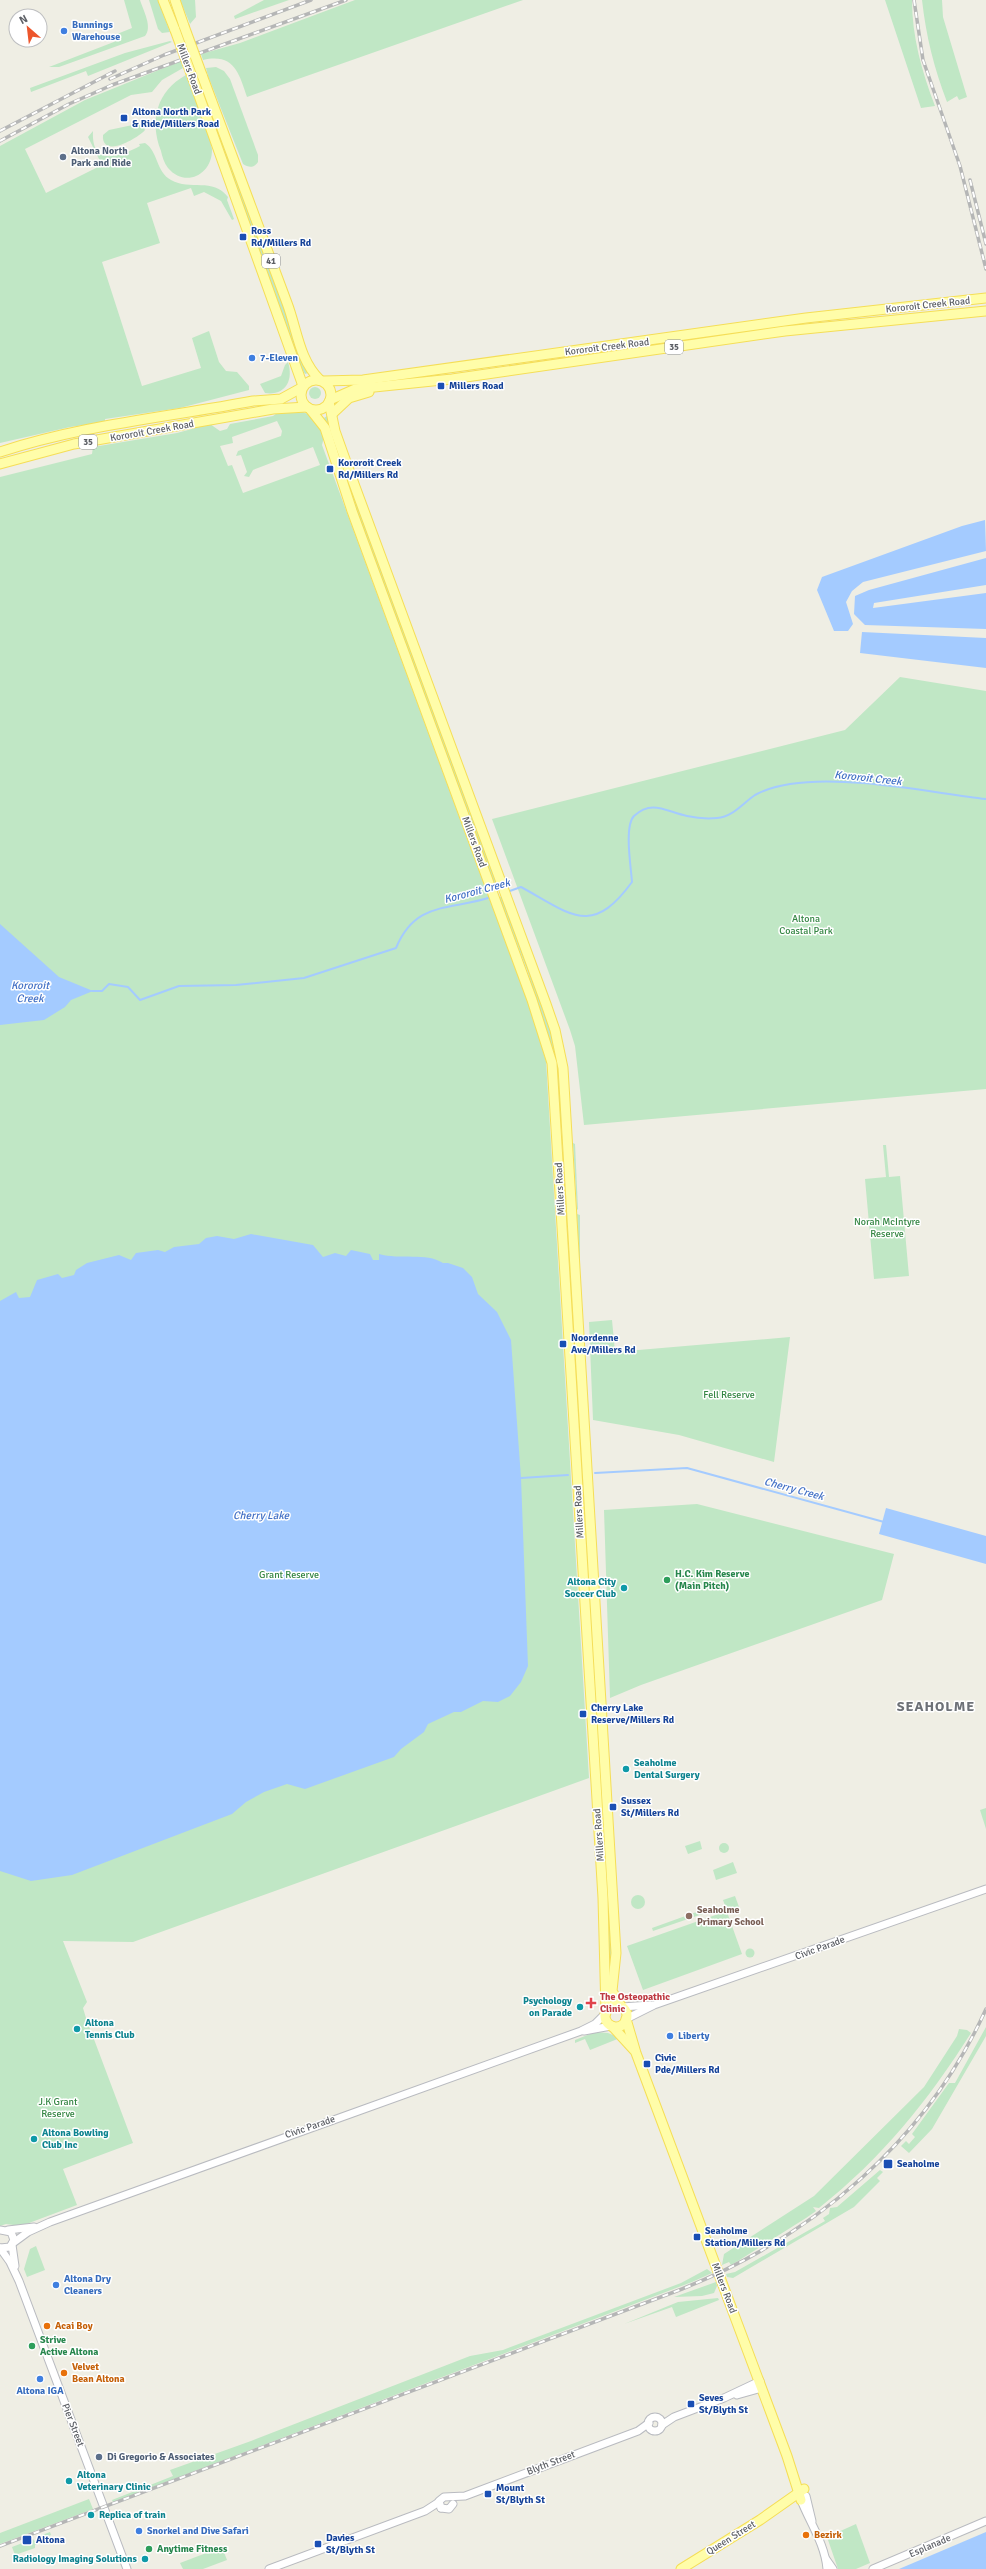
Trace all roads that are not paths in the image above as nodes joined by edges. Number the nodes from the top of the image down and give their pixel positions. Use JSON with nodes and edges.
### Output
{"nodes":[{"id":1,"x":163,"y":0,"type":"edge"},
{"id":2,"x":174,"y":0,"type":"edge"},
{"id":3,"x":986,"y":298,"type":"edge"},
{"id":4,"x":950,"y":303,"type":"junction"},
{"id":5,"x":935,"y":304,"type":"junction"},
{"id":6,"x":986,"y":311,"type":"edge"},
{"id":7,"x":951,"y":315,"type":"junction"},
{"id":8,"x":936,"y":316,"type":"junction"},
{"id":9,"x":561,"y":352,"type":"junction"},
{"id":10,"x":562,"y":363,"type":"junction"},
{"id":11,"x":406,"y":374,"type":"junction"},
{"id":12,"x":322,"y":380,"type":"junction"},
{"id":13,"x":415,"y":384,"type":"junction"},
{"id":14,"x":302,"y":387,"type":"junction"},
{"id":15,"x":386,"y":387,"type":"junction"},
{"id":16,"x":330,"y":401,"type":"junction"},
{"id":17,"x":308,"y":408,"type":"junction"},
{"id":18,"x":332,"y":414,"type":"junction"},
{"id":19,"x":0,"y":452,"type":"edge"},
{"id":20,"x":0,"y":464,"type":"edge"},
{"id":21,"x":568,"y":1138,"type":"junction"},
{"id":22,"x":557,"y":1139,"type":"junction"},
{"id":23,"x":986,"y":1889,"type":"edge"},
{"id":24,"x":654,"y":2005,"type":"junction"},
{"id":25,"x":621,"y":2007,"type":"junction"},
{"id":26,"x":606,"y":2013,"type":"junction"},
{"id":27,"x":626,"y":2019,"type":"junction"},
{"id":28,"x":612,"y":2026,"type":"junction"},
{"id":29,"x":581,"y":2031,"type":"junction"},
{"id":30,"x":636,"y":2053,"type":"junction"},
{"id":31,"x":40,"y":2226,"type":"junction"},
{"id":32,"x":0,"y":2230,"type":"edge"},
{"id":33,"x":8,"y":2230,"type":"junction"},
{"id":34,"x":12,"y":2244,"type":"junction"},
{"id":35,"x":0,"y":2248,"type":"edge"},
{"id":36,"x":19,"y":2281,"type":"junction"},
{"id":37,"x":761,"y":2385,"type":"junction"},
{"id":38,"x":661,"y":2422,"type":"junction"},
{"id":39,"x":650,"y":2426,"type":"junction"},
{"id":40,"x":802,"y":2495,"type":"junction"},
{"id":41,"x":451,"y":2501,"type":"junction"},
{"id":42,"x":440,"y":2505,"type":"junction"},
{"id":43,"x":986,"y":2521,"type":"edge"},
{"id":44,"x":826,"y":2559,"type":"junction"},
{"id":45,"x":127,"y":2569,"type":"edge"},
{"id":46,"x":269,"y":2569,"type":"edge"},
{"id":47,"x":681,"y":2569,"type":"edge"},
{"id":48,"x":827,"y":2569,"type":"edge"},
{"id":49,"x":833,"y":2569,"type":"edge"},
{"id":50,"x":873,"y":2569,"type":"edge"}],
"edges":[{"from":1,"to":14,"type":"main road","name":"Millers Road","number":"41","bridge":true},
{"from":2,"to":12,"type":"main road","name":"Millers Road","number":"41","bridge":true},
{"from":3,"to":4,"type":"main road","name":"Kororoit Creek Road","number":"35"},
{"from":4,"to":5,"type":"main road","name":"Kororoit Creek Road","number":"35"},
{"from":4,"to":7,"type":"main road"},
{"from":5,"to":8,"type":"main road"},
{"from":5,"to":9,"type":"main road","name":"Kororoit Creek Road","number":"35"},
{"from":6,"to":7,"type":"main road","name":"Kororoit Creek Road","number":"35"},
{"from":7,"to":8,"type":"main road","name":"Kororoit Creek Road","number":"35"},
{"from":8,"to":10,"type":"main road","name":"Kororoit Creek Road","number":"35"},
{"from":9,"to":10,"type":"main road"},
{"from":9,"to":11,"type":"main road","name":"Kororoit Creek Road","number":"35"},
{"from":10,"to":13,"type":"main road","name":"Kororoit Creek Road","number":"35"},
{"from":11,"to":12,"type":"main road","name":"Kororoit Creek Road","number":"35"},
{"from":11,"to":13,"type":"main road"},
{"from":12,"to":14,"type":"main road","number":"35"},
{"from":12,"to":16,"type":"main road"},
{"from":13,"to":15,"type":"main road","name":"Kororoit Creek Road","number":"35"},
{"from":14,"to":17,"type":"main road"},
{"from":14,"to":19,"type":"main road","name":"Kororoit Creek Road","number":"35"},
{"from":15,"to":16,"type":"main road","name":"Kororoit Creek Road","number":"35"},
{"from":15,"to":18,"type":"main road"},
{"from":16,"to":17,"type":"main road","number":"35"},
{"from":16,"to":18,"type":"main road","name":"Millers Road"},
{"from":17,"to":20,"type":"main road","name":"Kororoit Creek Road","number":"35"},
{"from":17,"to":22,"type":"main road","name":"Millers Road"},
{"from":18,"to":21,"type":"main road","name":"Millers Road"},
{"from":21,"to":22,"type":"main road"},
{"from":21,"to":25,"type":"main road","name":"Millers Road"},
{"from":22,"to":26,"type":"main road","name":"Millers Road"},
{"from":23,"to":24,"type":"street","name":"Civic Parade"},
{"from":24,"to":25,"type":"street","name":"Civic Parade"},
{"from":24,"to":27,"type":"street","name":"Civic Parade"},
{"from":25,"to":26,"type":"main road"},
{"from":25,"to":27,"type":"main road"},
{"from":26,"to":28,"type":"main road"},
{"from":26,"to":29,"type":"street","name":"Civic Parade"},
{"from":27,"to":28,"type":"main road"},
{"from":27,"to":30,"type":"main road","name":"Millers Road"},
{"from":28,"to":29,"type":"street","name":"Civic Parade"},
{"from":28,"to":30,"type":"main road","name":"Millers Road"},
{"from":29,"to":31,"type":"street","name":"Civic Parade"},
{"from":30,"to":37,"type":"main road","name":"Millers Road"},
{"from":31,"to":33,"type":"street","name":"Civic Parade"},
{"from":31,"to":34,"type":"street","name":"Civic Parade"},
{"from":32,"to":33,"type":"street","name":"Civic Parade"},
{"from":33,"to":34,"type":"street","name":"Pier Street"},
{"from":34,"to":35,"type":"street","name":"Civic Parade"},
{"from":34,"to":36,"type":"street","name":"Pier Street"},
{"from":35,"to":36,"type":"street","name":"Pier Street"},
{"from":36,"to":45,"type":"street","name":"Pier Street"},
{"from":37,"to":38,"type":"street"},
{"from":37,"to":40,"type":"main road","name":"Millers Road"},
{"from":38,"to":39,"type":"street"},
{"from":38,"to":39,"type":"street"},
{"from":39,"to":41,"type":"street","name":"Blyth Street"},
{"from":40,"to":44,"type":"street","name":"Millers Road"},
{"from":40,"to":47,"type":"main road","name":"Queen Street"},
{"from":41,"to":42,"type":"street"},
{"from":41,"to":42,"type":"street"},
{"from":42,"to":46,"type":"street"},
{"from":43,"to":50,"type":"street","name":"Esplanade"},
{"from":44,"to":48,"type":"street","name":"Millers Road"},
{"from":44,"to":49,"type":"street","name":"Millers Road"}]}
